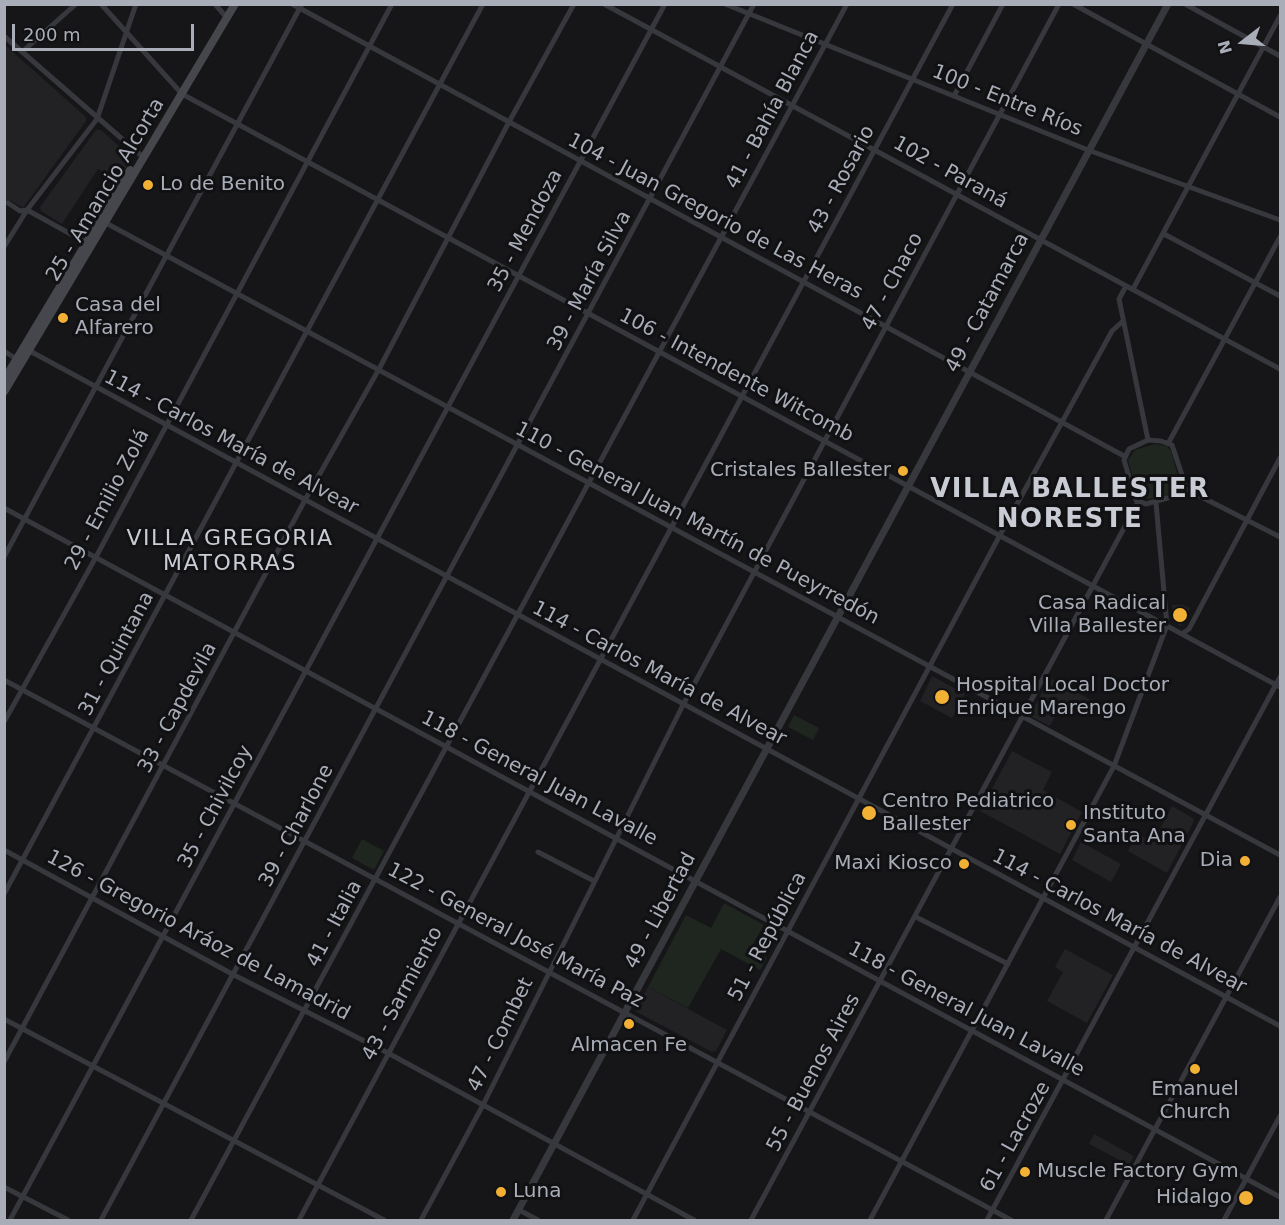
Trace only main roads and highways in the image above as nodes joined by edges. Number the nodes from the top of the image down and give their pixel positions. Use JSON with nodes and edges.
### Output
{"nodes":[{"id":1,"x":230,"y":4,"type":"edge"},
{"id":2,"x":236,"y":4,"type":"edge"},
{"id":3,"x":226,"y":16,"type":"junction"},
{"id":4,"x":19,"y":360,"type":"junction"},
{"id":5,"x":4,"y":380,"type":"edge"},
{"id":6,"x":4,"y":392,"type":"edge"}],
"edges":[{"from":1,"to":3,"type":"main road"},
{"from":2,"to":3,"type":"main road"},
{"from":3,"to":4,"type":"main road"},
{"from":4,"to":5,"type":"main road"},
{"from":4,"to":6,"type":"main road"}]}
